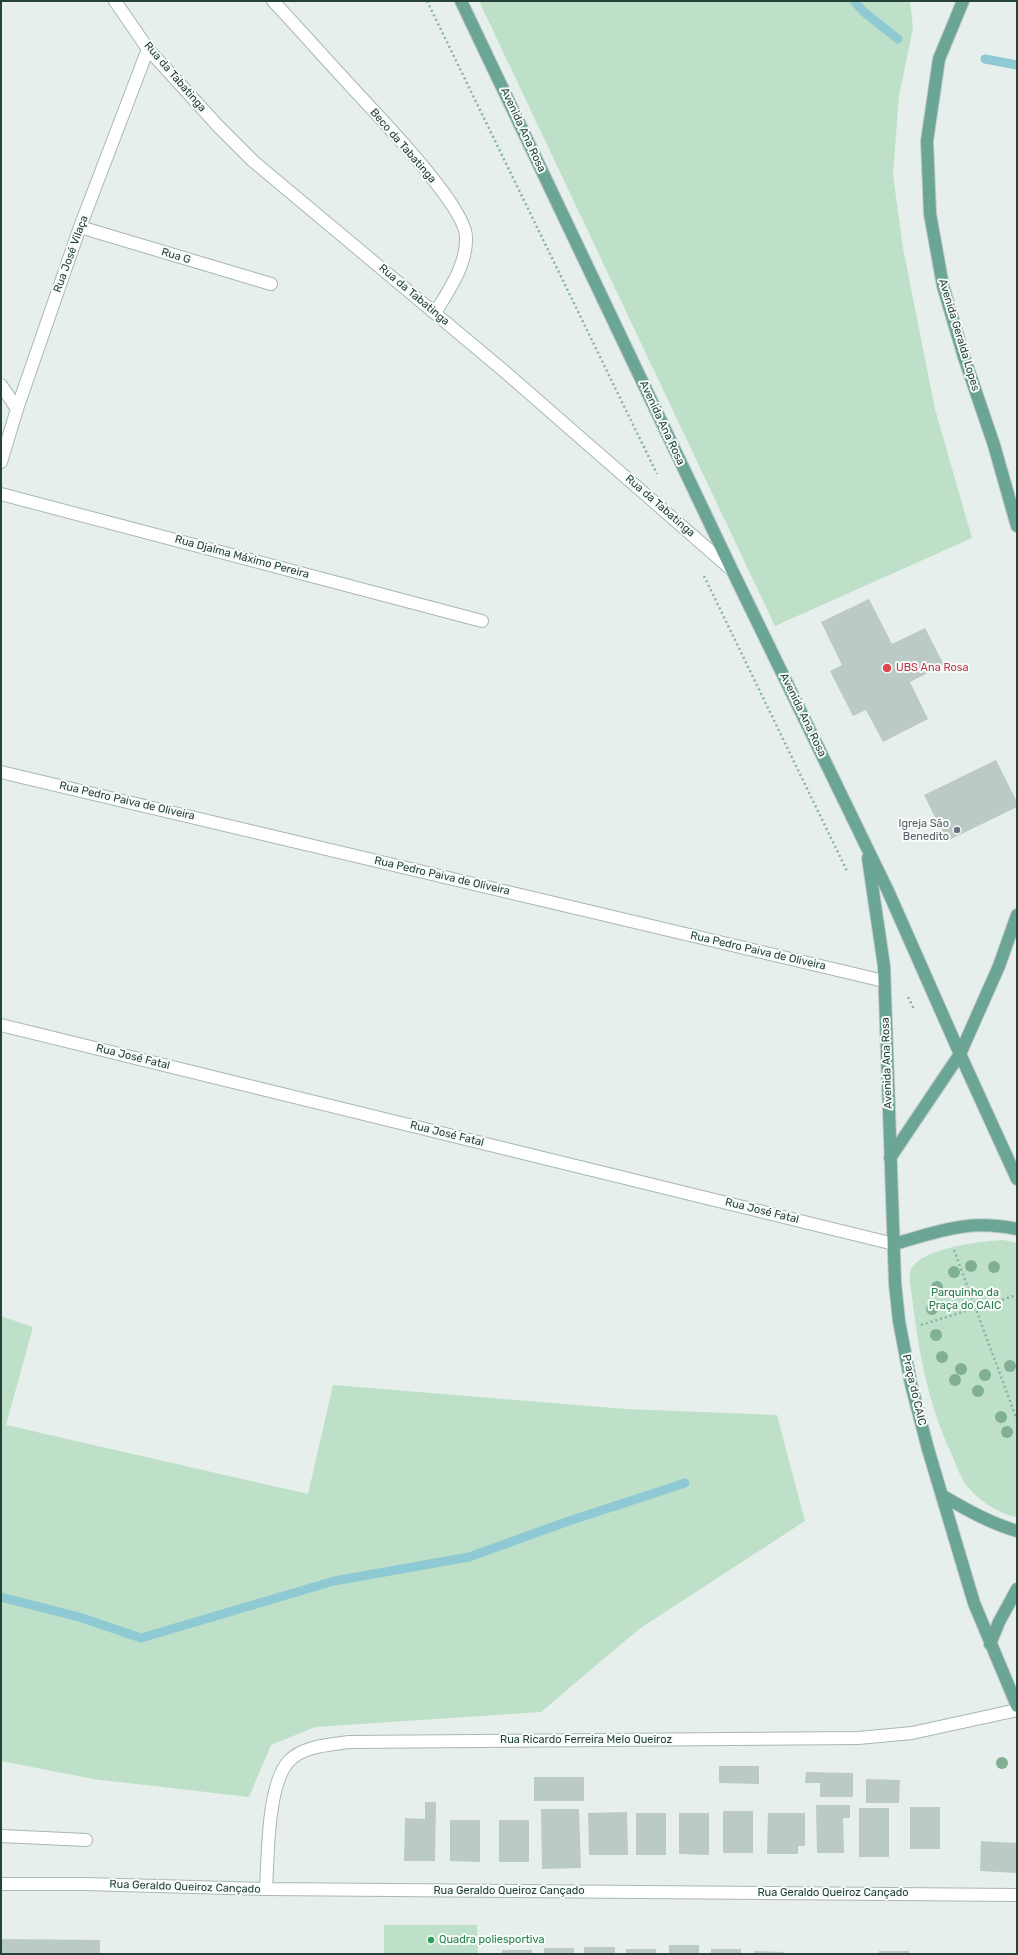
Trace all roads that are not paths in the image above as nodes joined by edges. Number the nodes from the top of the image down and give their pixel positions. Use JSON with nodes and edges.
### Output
{"nodes":[{"id":1,"x":115,"y":1,"type":"edge"},
{"id":2,"x":273,"y":1,"type":"edge"},
{"id":3,"x":461,"y":1,"type":"edge"},
{"id":4,"x":963,"y":1,"type":"edge"},
{"id":5,"x":148,"y":49,"type":"junction"},
{"id":6,"x":80,"y":227,"type":"junction"},
{"id":7,"x":271,"y":284,"type":"dead end"},
{"id":8,"x":435,"y":312,"type":"junction"},
{"id":9,"x":1,"y":385,"type":"edge"},
{"id":10,"x":17,"y":408,"type":"junction"},
{"id":11,"x":2,"y":458,"type":"edge"},
{"id":12,"x":1,"y":494,"type":"edge"},
{"id":13,"x":1017,"y":526,"type":"edge"},
{"id":14,"x":732,"y":570,"type":"junction"},
{"id":15,"x":482,"y":620,"type":"dead end"},
{"id":16,"x":1,"y":772,"type":"edge"},
{"id":17,"x":865,"y":843,"type":"junction"},
{"id":18,"x":1017,"y":915,"type":"edge"},
{"id":19,"x":884,"y":981,"type":"junction"},
{"id":20,"x":1,"y":1025,"type":"edge"},
{"id":21,"x":960,"y":1054,"type":"junction"},
{"id":22,"x":890,"y":1158,"type":"junction"},
{"id":23,"x":1017,"y":1179,"type":"edge"},
{"id":24,"x":1017,"y":1229,"type":"edge"},
{"id":25,"x":894,"y":1244,"type":"junction"},
{"id":26,"x":895,"y":1283,"type":"joint"},
{"id":27,"x":943,"y":1496,"type":"junction"},
{"id":28,"x":1017,"y":1531,"type":"edge"},
{"id":29,"x":1017,"y":1589,"type":"edge"},
{"id":30,"x":990,"y":1644,"type":"junction"},
{"id":31,"x":1017,"y":1706,"type":"edge"},
{"id":32,"x":1017,"y":1710,"type":"edge"},
{"id":33,"x":1,"y":1836,"type":"edge"},
{"id":34,"x":86,"y":1840,"type":"dead end"},
{"id":35,"x":1,"y":1884,"type":"edge"},
{"id":36,"x":266,"y":1889,"type":"junction"},
{"id":37,"x":1017,"y":1895,"type":"edge"}],
"edges":[{"from":1,"to":5,"type":"street","name":"Rua da Tabatinga"},
{"from":2,"to":8,"type":"street","name":"Beco da Tabatinga"},
{"from":3,"to":14,"type":"main road","name":"Avenida Ana Rosa"},
{"from":4,"to":13,"type":"main road","name":"Avenida Geralda Lopes"},
{"from":5,"to":6,"type":"street","name":"Rua José Vilaça"},
{"from":5,"to":8,"type":"street","name":"Rua da Tabatinga"},
{"from":6,"to":7,"type":"street","name":"Rua G"},
{"from":6,"to":10,"type":"street","name":"Rua José Vilaça"},
{"from":8,"to":14,"type":"street","name":"Rua da Tabatinga"},
{"from":9,"to":10,"type":"street"},
{"from":10,"to":11,"type":"street","name":"Rua José Vilaça"},
{"from":12,"to":15,"type":"street","name":"Rua Djalma Máximo Pereira"},
{"from":14,"to":17,"type":"main road","name":"Avenida Ana Rosa"},
{"from":16,"to":19,"type":"street","name":"Rua Pedro Paiva de Oliveira"},
{"from":17,"to":19,"type":"main road","name":"Avenida Ana Rosa"},
{"from":17,"to":21,"type":"main road","name":"Avenida Ana Rosa"},
{"from":18,"to":21,"type":"main road"},
{"from":19,"to":22,"type":"main road","name":"Avenida Ana Rosa"},
{"from":20,"to":25,"type":"street","name":"Rua José Fatal"},
{"from":21,"to":22,"type":"main road"},
{"from":21,"to":23,"type":"main road","name":"Avenida Ana Rosa"},
{"from":22,"to":25,"type":"main road","name":"Avenida Ana Rosa"},
{"from":24,"to":25,"type":"main road"},
{"from":25,"to":26,"type":"main road","name":"Avenida Ana Rosa"},
{"from":26,"to":27,"type":"main road","name":"Praça do CAIC"},
{"from":27,"to":28,"type":"main road"},
{"from":27,"to":30,"type":"main road","name":"Praça do CAIC"},
{"from":29,"to":30,"type":"main road"},
{"from":30,"to":31,"type":"main road"},
{"from":32,"to":36,"type":"street","name":"Rua Ricardo Ferreira Melo Queiroz"},
{"from":33,"to":34,"type":"street"},
{"from":35,"to":36,"type":"street","name":"Rua Geraldo Queiroz Cançado"},
{"from":36,"to":37,"type":"street","name":"Rua Geraldo Queiroz Cançado"}]}
